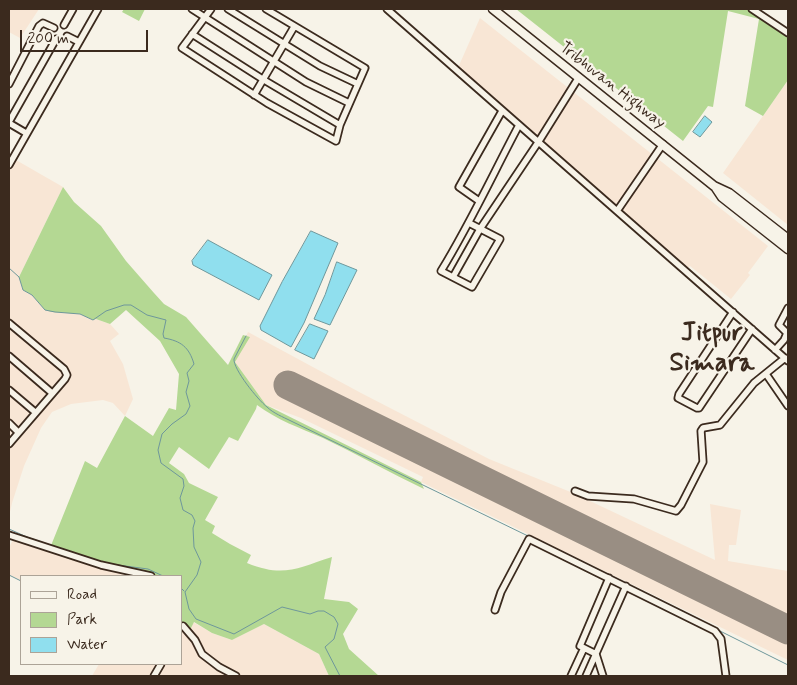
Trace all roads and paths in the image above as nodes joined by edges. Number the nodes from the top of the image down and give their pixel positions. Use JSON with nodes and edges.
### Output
{"nodes":[{"id":1,"x":73,"y":9,"type":"edge"},
{"id":2,"x":98,"y":9,"type":"edge"},
{"id":3,"x":192,"y":9,"type":"edge"},
{"id":4,"x":211,"y":9,"type":"edge"},
{"id":5,"x":228,"y":9,"type":"edge"},
{"id":6,"x":266,"y":9,"type":"edge"},
{"id":7,"x":387,"y":9,"type":"edge"},
{"id":8,"x":493,"y":9,"type":"edge"},
{"id":9,"x":752,"y":9,"type":"edge"},
{"id":10,"x":204,"y":18,"type":"junction"},
{"id":11,"x":64,"y":25,"type":"junction"},
{"id":12,"x":294,"y":27,"type":"junction"},
{"id":13,"x":54,"y":28,"type":"junction"},
{"id":14,"x":788,"y":33,"type":"edge"},
{"id":15,"x":192,"y":34,"type":"junction"},
{"id":16,"x":67,"y":36,"type":"junction"},
{"id":17,"x":56,"y":39,"type":"junction"},
{"id":18,"x":79,"y":42,"type":"junction"},
{"id":19,"x":285,"y":44,"type":"junction"},
{"id":20,"x":274,"y":62,"type":"junction"},
{"id":21,"x":579,"y":77,"type":"junction"},
{"id":22,"x":264,"y":80,"type":"junction"},
{"id":23,"x":9,"y":84,"type":"edge"},
{"id":24,"x":358,"y":84,"type":"junction"},
{"id":25,"x":254,"y":95,"type":"junction"},
{"id":26,"x":349,"y":103,"type":"junction"},
{"id":27,"x":502,"y":111,"type":"junction"},
{"id":28,"x":9,"y":123,"type":"edge"},
{"id":29,"x":340,"y":125,"type":"junction"},
{"id":30,"x":519,"y":125,"type":"junction"},
{"id":31,"x":26,"y":133,"type":"junction"},
{"id":32,"x":539,"y":141,"type":"junction"},
{"id":33,"x":663,"y":144,"type":"junction"},
{"id":34,"x":9,"y":165,"type":"edge"},
{"id":35,"x":714,"y":186,"type":"junction"},
{"id":36,"x":479,"y":201,"type":"junction"},
{"id":37,"x":618,"y":212,"type":"junction"},
{"id":38,"x":469,"y":223,"type":"junction"},
{"id":39,"x":480,"y":229,"type":"junction"},
{"id":40,"x":788,"y":239,"type":"edge"},
{"id":41,"x":788,"y":249,"type":"edge"},
{"id":42,"x":453,"y":277,"type":"junction"},
{"id":43,"x":788,"y":308,"type":"edge"},
{"id":44,"x":733,"y":312,"type":"junction"},
{"id":45,"x":9,"y":323,"type":"edge"},
{"id":46,"x":752,"y":329,"type":"junction"},
{"id":47,"x":788,"y":333,"type":"edge"},
{"id":48,"x":776,"y":350,"type":"junction"},
{"id":49,"x":9,"y":356,"type":"edge"},
{"id":50,"x":786,"y":360,"type":"edge"},
{"id":51,"x":766,"y":374,"type":"junction"},
{"id":52,"x":9,"y":390,"type":"edge"},
{"id":53,"x":52,"y":393,"type":"junction"},
{"id":54,"x":788,"y":406,"type":"edge"},
{"id":55,"x":35,"y":412,"type":"junction"},
{"id":56,"x":9,"y":424,"type":"edge"},
{"id":57,"x":18,"y":432,"type":"junction"},
{"id":58,"x":9,"y":444,"type":"edge"},
{"id":59,"x":575,"y":491,"type":"dead end"},
{"id":60,"x":9,"y":535,"type":"edge"},
{"id":61,"x":146,"y":575,"type":"edge"},
{"id":62,"x":609,"y":578,"type":"junction"},
{"id":63,"x":626,"y":586,"type":"junction"},
{"id":64,"x":495,"y":610,"type":"dead end"},
{"id":65,"x":182,"y":626,"type":"edge"},
{"id":66,"x":584,"y":648,"type":"junction"},
{"id":67,"x":596,"y":654,"type":"junction"},
{"id":68,"x":160,"y":665,"type":"edge"},
{"id":69,"x":154,"y":676,"type":"edge"},
{"id":70,"x":236,"y":676,"type":"edge"},
{"id":71,"x":571,"y":676,"type":"edge"},
{"id":72,"x":586,"y":676,"type":"edge"},
{"id":73,"x":603,"y":676,"type":"edge"},
{"id":74,"x":726,"y":676,"type":"edge"}],
"edges":[{"from":1,"to":11,"type":"street"},
{"from":2,"to":18,"type":"street"},
{"from":3,"to":10,"type":"street"},
{"from":4,"to":10,"type":"street"},
{"from":5,"to":19,"type":"street"},
{"from":6,"to":12,"type":"street"},
{"from":7,"to":27,"type":"street"},
{"from":8,"to":21,"type":"highway","name":"Tribhuvan Highway"},
{"from":9,"to":14,"type":"street"},
{"from":10,"to":15,"type":"street"},
{"from":10,"to":20,"type":"street"},
{"from":11,"to":13,"type":"street"},
{"from":11,"to":16,"type":"street"},
{"from":12,"to":19,"type":"street"},
{"from":12,"to":24,"type":"street"},
{"from":13,"to":17,"type":"street"},
{"from":13,"to":23,"type":"street"},
{"from":15,"to":22,"type":"street"},
{"from":15,"to":25,"type":"street"},
{"from":16,"to":17,"type":"street"},
{"from":16,"to":18,"type":"street"},
{"from":17,"to":28,"type":"street"},
{"from":18,"to":31,"type":"street"},
{"from":19,"to":20,"type":"street"},
{"from":19,"to":24,"type":"street"},
{"from":20,"to":22,"type":"street"},
{"from":20,"to":26,"type":"street"},
{"from":21,"to":32,"type":"street"},
{"from":21,"to":33,"type":"highway","name":"Tribhuvan Highway"},
{"from":22,"to":25,"type":"street"},
{"from":22,"to":29,"type":"street"},
{"from":24,"to":26,"type":"street"},
{"from":25,"to":29,"type":"street"},
{"from":26,"to":29,"type":"street"},
{"from":27,"to":30,"type":"street"},
{"from":27,"to":36,"type":"street"},
{"from":28,"to":31,"type":"street"},
{"from":30,"to":32,"type":"street"},
{"from":30,"to":36,"type":"street"},
{"from":31,"to":34,"type":"street"},
{"from":32,"to":37,"type":"street"},
{"from":32,"to":39,"type":"street"},
{"from":33,"to":35,"type":"highway","name":"Tribhuvan Highway"},
{"from":33,"to":37,"type":"street"},
{"from":35,"to":40,"type":"highway"},
{"from":35,"to":41,"type":"highway"},
{"from":36,"to":38,"type":"street"},
{"from":37,"to":44,"type":"street"},
{"from":38,"to":39,"type":"street"},
{"from":38,"to":42,"type":"street"},
{"from":39,"to":42,"type":"street"},
{"from":39,"to":42,"type":"street"},
{"from":43,"to":47,"type":"street"},
{"from":44,"to":46,"type":"street"},
{"from":44,"to":46,"type":"street"},
{"from":45,"to":53,"type":"street"},
{"from":46,"to":48,"type":"street"},
{"from":47,"to":48,"type":"street"},
{"from":48,"to":50,"type":"street"},
{"from":49,"to":53,"type":"street"},
{"from":50,"to":51,"type":"street"},
{"from":51,"to":54,"type":"street"},
{"from":51,"to":59,"type":"street"},
{"from":52,"to":55,"type":"street"},
{"from":53,"to":55,"type":"street"},
{"from":55,"to":57,"type":"street"},
{"from":56,"to":57,"type":"street"},
{"from":57,"to":58,"type":"street"},
{"from":60,"to":61,"type":"street"},
{"from":62,"to":63,"type":"street"},
{"from":62,"to":64,"type":"street"},
{"from":62,"to":66,"type":"street"},
{"from":63,"to":67,"type":"street"},
{"from":63,"to":74,"type":"street"},
{"from":65,"to":70,"type":"street"},
{"from":66,"to":67,"type":"street"},
{"from":66,"to":71,"type":"street"},
{"from":67,"to":72,"type":"street"},
{"from":67,"to":73,"type":"street"},
{"from":68,"to":69,"type":"street"}]}
